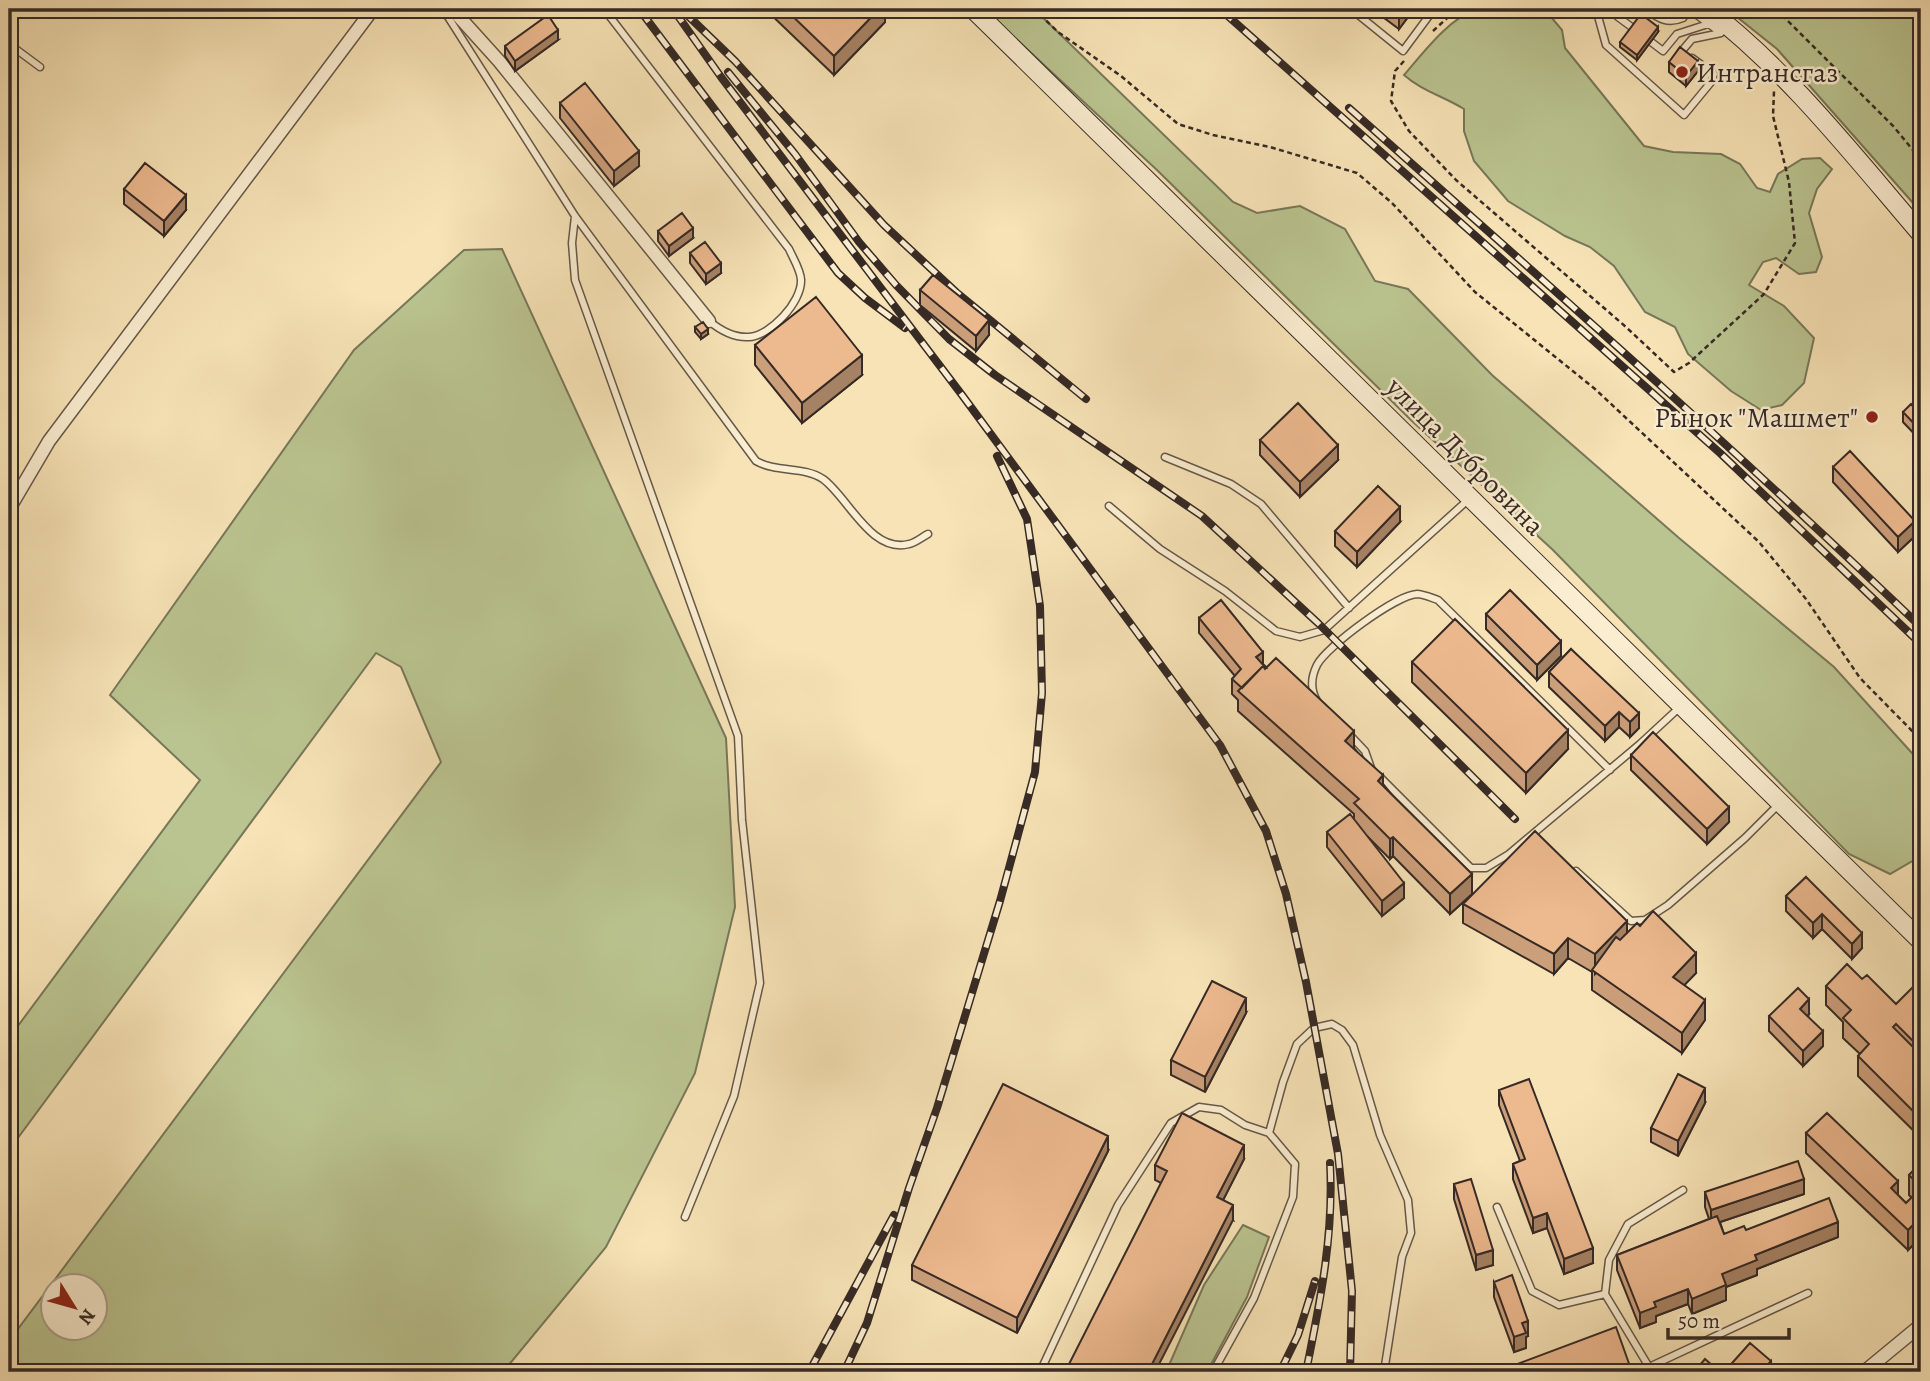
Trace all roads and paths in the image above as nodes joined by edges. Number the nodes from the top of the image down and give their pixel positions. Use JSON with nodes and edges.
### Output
{"nodes":[{"id":1,"x":373,"y":9,"type":"edge"},
{"id":2,"x":443,"y":9,"type":"edge"},
{"id":3,"x":452,"y":9,"type":"edge"},
{"id":4,"x":604,"y":9,"type":"edge"},
{"id":5,"x":973,"y":9,"type":"edge"},
{"id":6,"x":1034,"y":9,"type":"edge"},
{"id":7,"x":1350,"y":9,"type":"edge"},
{"id":8,"x":1434,"y":9,"type":"edge"},
{"id":9,"x":1457,"y":9,"type":"edge"},
{"id":10,"x":1596,"y":9,"type":"edge"},
{"id":11,"x":1614,"y":9,"type":"edge"},
{"id":12,"x":1645,"y":9,"type":"edge"},
{"id":13,"x":1776,"y":9,"type":"edge"},
{"id":14,"x":1712,"y":17,"type":"edge"},
{"id":15,"x":1429,"y":35,"type":"dead end"},
{"id":16,"x":9,"y":44,"type":"edge"},
{"id":17,"x":1412,"y":53,"type":"dead end"},
{"id":18,"x":40,"y":67,"type":"dead end"},
{"id":19,"x":1775,"y":70,"type":"junction"},
{"id":20,"x":1921,"y":160,"type":"edge"},
{"id":21,"x":575,"y":216,"type":"junction"},
{"id":22,"x":1921,"y":234,"type":"edge"},
{"id":23,"x":709,"y":321,"type":"joint"},
{"id":24,"x":1165,"y":457,"type":"dead end"},
{"id":25,"x":1471,"y":498,"type":"junction"},
{"id":26,"x":1109,"y":506,"type":"dead end"},
{"id":27,"x":9,"y":509,"type":"edge"},
{"id":28,"x":928,"y":534,"type":"dead end"},
{"id":29,"x":1349,"y":608,"type":"junction"},
{"id":30,"x":1682,"y":706,"type":"junction"},
{"id":31,"x":1323,"y":707,"type":"edge"},
{"id":32,"x":1340,"y":725,"type":"edge"},
{"id":33,"x":1921,"y":740,"type":"edge"},
{"id":34,"x":1610,"y":770,"type":"junction"},
{"id":35,"x":1780,"y":803,"type":"junction"},
{"id":36,"x":1534,"y":834,"type":"junction"},
{"id":37,"x":1543,"y":842,"type":"edge"},
{"id":38,"x":1572,"y":868,"type":"edge"},
{"id":39,"x":1921,"y":941,"type":"edge"},
{"id":40,"x":1269,"y":1133,"type":"junction"},
{"id":41,"x":1683,"y":1190,"type":"dead end"},
{"id":42,"x":1497,"y":1207,"type":"dead end"},
{"id":43,"x":685,"y":1217,"type":"dead end"},
{"id":44,"x":1808,"y":1293,"type":"dead end"},
{"id":45,"x":1605,"y":1294,"type":"junction"},
{"id":46,"x":1921,"y":1325,"type":"edge"},
{"id":47,"x":1649,"y":1370,"type":"edge"},
{"id":48,"x":1868,"y":1371,"type":"edge"},
{"id":49,"x":1040,"y":1372,"type":"edge"},
{"id":50,"x":1213,"y":1372,"type":"edge"},
{"id":51,"x":1384,"y":1372,"type":"edge"}],
"edges":[{"from":1,"to":27,"type":"street"},
{"from":2,"to":21,"type":"lane"},
{"from":3,"to":23,"type":"street"},
{"from":4,"to":23,"type":"lane"},
{"from":5,"to":25,"type":"main road","name":"улица Дубровина"},
{"from":6,"to":33,"type":"path"},
{"from":7,"to":8,"type":"lane"},
{"from":9,"to":15,"type":"path"},
{"from":10,"to":14,"type":"lane"},
{"from":11,"to":14,"type":"lane"},
{"from":12,"to":14,"type":"lane"},
{"from":13,"to":20,"type":"path"},
{"from":14,"to":19,"type":"main road"},
{"from":16,"to":18,"type":"lane"},
{"from":17,"to":19,"type":"path"},
{"from":19,"to":22,"type":"main road"},
{"from":21,"to":28,"type":"lane"},
{"from":21,"to":43,"type":"lane"},
{"from":24,"to":29,"type":"lane"},
{"from":25,"to":29,"type":"lane"},
{"from":25,"to":30,"type":"main road","name":"улица Дубровина"},
{"from":26,"to":29,"type":"lane"},
{"from":30,"to":34,"type":"lane"},
{"from":30,"to":35,"type":"main road","name":"улица Дубровина"},
{"from":31,"to":34,"type":"lane"},
{"from":32,"to":36,"type":"lane"},
{"from":34,"to":36,"type":"lane"},
{"from":35,"to":38,"type":"lane"},
{"from":35,"to":39,"type":"main road","name":"улица Дубровина"},
{"from":36,"to":37,"type":"lane"},
{"from":40,"to":49,"type":"lane"},
{"from":40,"to":50,"type":"lane"},
{"from":40,"to":51,"type":"lane"},
{"from":41,"to":45,"type":"lane"},
{"from":42,"to":45,"type":"lane"},
{"from":44,"to":47,"type":"lane"},
{"from":45,"to":47,"type":"lane"},
{"from":46,"to":48,"type":"street"}]}
